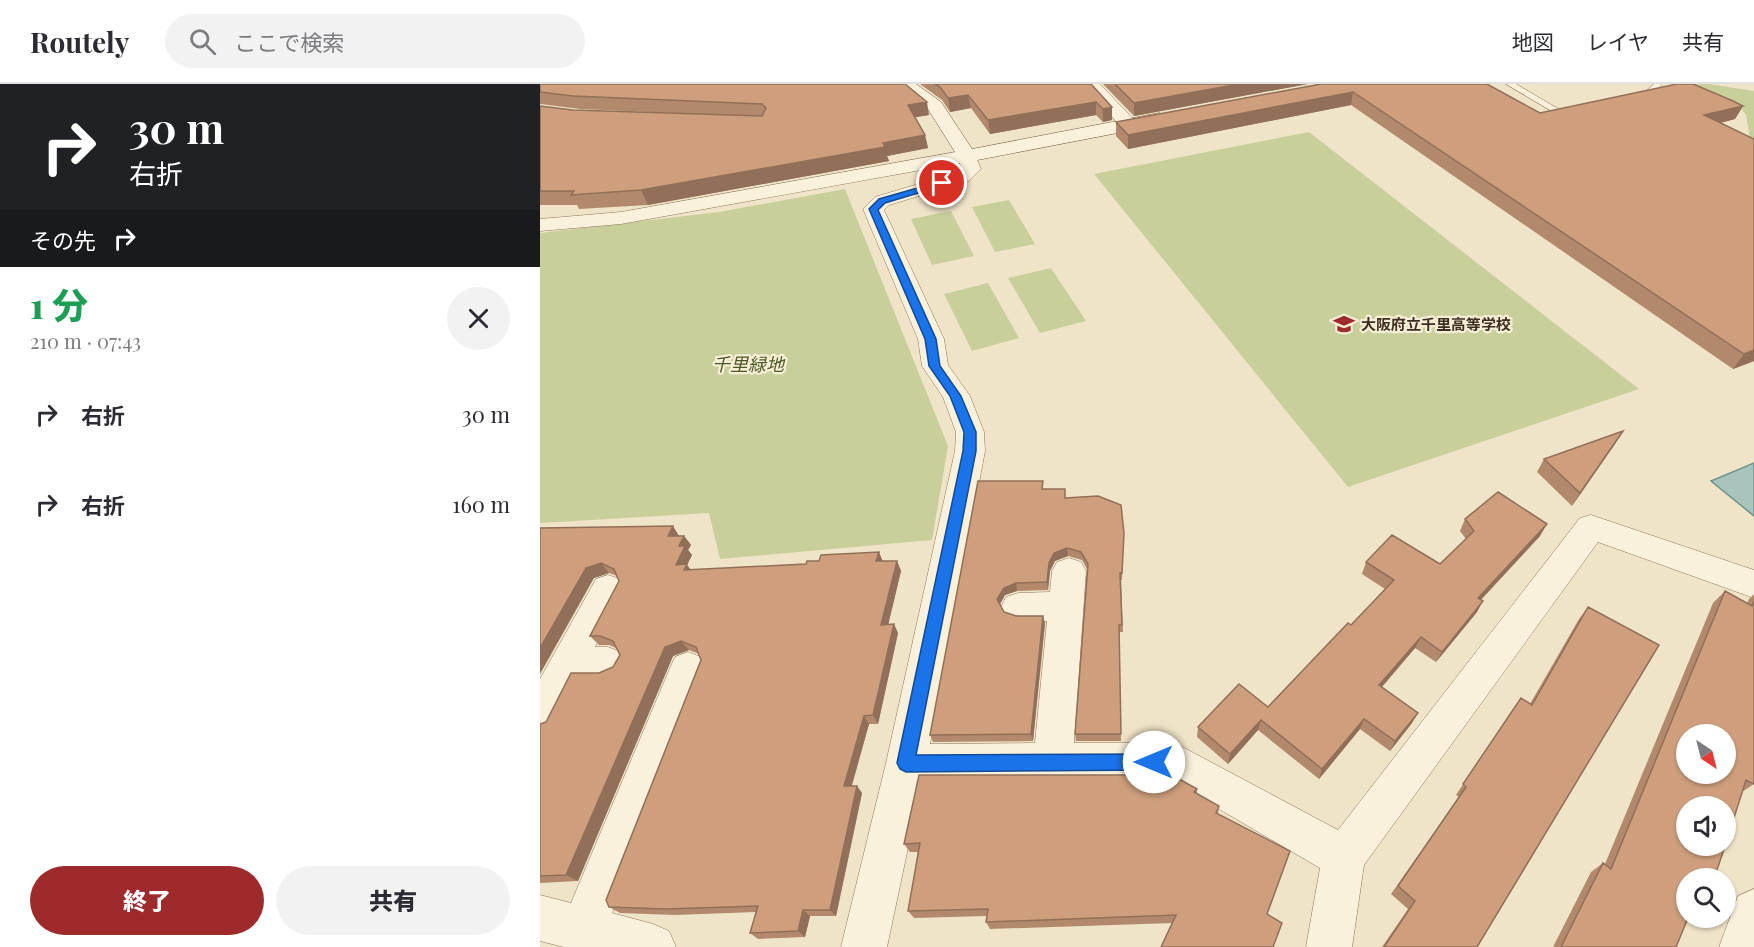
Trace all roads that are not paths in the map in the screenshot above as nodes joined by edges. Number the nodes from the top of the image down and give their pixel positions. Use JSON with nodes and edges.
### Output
{"nodes":[{"id":1,"x":905,"y":84,"type":"edge"},
{"id":2,"x":1091,"y":84,"type":"edge"},
{"id":3,"x":1510,"y":84,"type":"edge"},
{"id":4,"x":1658,"y":84,"type":"edge"},
{"id":5,"x":1626,"y":100,"type":"edge"},
{"id":6,"x":1574,"y":112,"type":"edge"},
{"id":7,"x":1563,"y":114,"type":"junction"},
{"id":8,"x":1175,"y":116,"type":"edge"},
{"id":9,"x":1552,"y":116,"type":"edge"},
{"id":10,"x":1129,"y":125,"type":"junction"},
{"id":11,"x":967,"y":156,"type":"junction"},
{"id":12,"x":540,"y":225,"type":"edge"},
{"id":13,"x":1069,"y":571,"type":"dead end"},
{"id":14,"x":1754,"y":584,"type":"edge"},
{"id":15,"x":608,"y":589,"type":"dead end"},
{"id":16,"x":1066,"y":606,"type":"junction"},
{"id":17,"x":1018,"y":607,"type":"dead end"},
{"id":18,"x":569,"y":663,"type":"junction"},
{"id":19,"x":608,"y":663,"type":"dead end"},
{"id":20,"x":688,"y":668,"type":"dead end"},
{"id":21,"x":540,"y":716,"type":"edge"},
{"id":22,"x":1053,"y":762,"type":"junction"},
{"id":23,"x":906,"y":763,"type":"junction"},
{"id":24,"x":1344,"y":857,"type":"junction"},
{"id":25,"x":1754,"y":912,"type":"edge"},
{"id":26,"x":540,"y":918,"type":"edge"},
{"id":27,"x":583,"y":929,"type":"junction"},
{"id":28,"x":653,"y":947,"type":"edge"},
{"id":29,"x":864,"y":947,"type":"edge"},
{"id":30,"x":1329,"y":947,"type":"edge"},
{"id":31,"x":1742,"y":947,"type":"edge"}],
"edges":[{"from":1,"to":11,"type":"street"},
{"from":2,"to":10,"type":"street"},
{"from":3,"to":7,"type":"lane"},
{"from":4,"to":5,"type":"lane"},
{"from":6,"to":7,"type":"lane"},
{"from":7,"to":9,"type":"lane"},
{"from":8,"to":10,"type":"street"},
{"from":10,"to":11,"type":"street"},
{"from":11,"to":12,"type":"street"},
{"from":11,"to":23,"type":"street"},
{"from":13,"to":16,"type":"street"},
{"from":14,"to":24,"type":"street"},
{"from":15,"to":18,"type":"street"},
{"from":16,"to":17,"type":"street"},
{"from":16,"to":22,"type":"street"},
{"from":18,"to":19,"type":"street"},
{"from":18,"to":21,"type":"street"},
{"from":20,"to":27,"type":"street"},
{"from":22,"to":23,"type":"street"},
{"from":22,"to":24,"type":"street"},
{"from":23,"to":29,"type":"street"},
{"from":24,"to":30,"type":"street"},
{"from":25,"to":31,"type":"street"},
{"from":26,"to":27,"type":"street"},
{"from":27,"to":28,"type":"street"}]}
